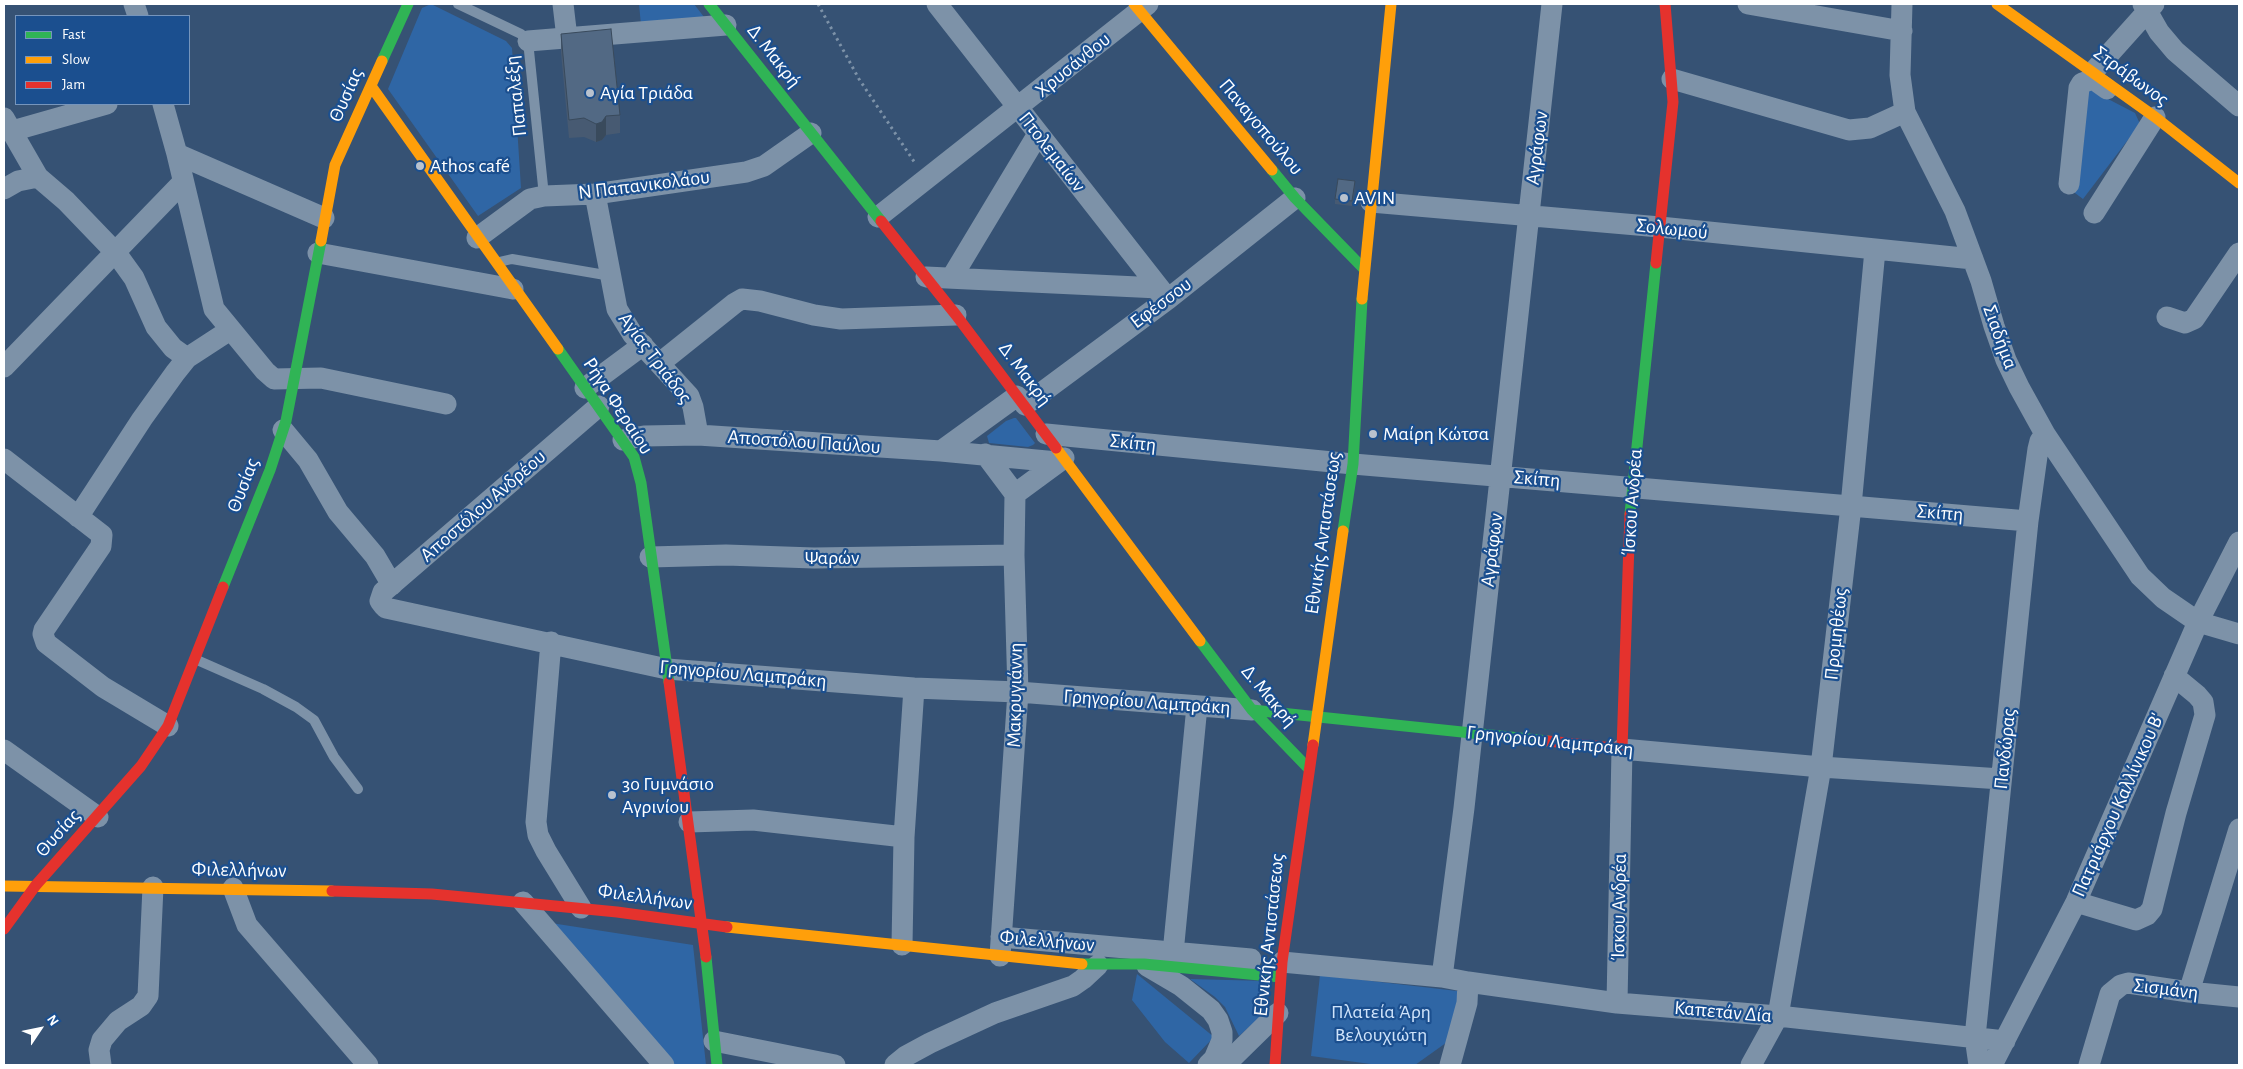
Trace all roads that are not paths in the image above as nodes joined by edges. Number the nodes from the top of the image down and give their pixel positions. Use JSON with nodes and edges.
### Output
{"nodes":[{"id":1,"x":408,"y":4,"type":"edge"},
{"id":2,"x":458,"y":4,"type":"edge"},
{"id":3,"x":563,"y":4,"type":"edge"},
{"id":4,"x":938,"y":4,"type":"edge"},
{"id":5,"x":1391,"y":4,"type":"edge"},
{"id":6,"x":1552,"y":4,"type":"edge"},
{"id":7,"x":1665,"y":4,"type":"edge"},
{"id":8,"x":1748,"y":4,"type":"edge"},
{"id":9,"x":1902,"y":4,"type":"edge"},
{"id":10,"x":1997,"y":4,"type":"edge"},
{"id":11,"x":1141,"y":6,"type":"edge"},
{"id":12,"x":2148,"y":6,"type":"edge"},
{"id":13,"x":720,"y":12,"type":"edge"},
{"id":14,"x":1902,"y":31,"type":"junction"},
{"id":15,"x":567,"y":38,"type":"junction"},
{"id":16,"x":528,"y":41,"type":"junction"},
{"id":17,"x":2093,"y":72,"type":"junction"},
{"id":18,"x":1672,"y":79,"type":"junction"},
{"id":19,"x":371,"y":86,"type":"junction"},
{"id":20,"x":102,"y":105,"type":"edge"},
{"id":21,"x":163,"y":105,"type":"edge"},
{"id":22,"x":2239,"y":106,"type":"edge"},
{"id":23,"x":1018,"y":108,"type":"junction"},
{"id":24,"x":1905,"y":112,"type":"junction"},
{"id":25,"x":2153,"y":119,"type":"junction"},
{"id":26,"x":8,"y":124,"type":"edge"},
{"id":27,"x":811,"y":133,"type":"junction"},
{"id":28,"x":1038,"y":134,"type":"junction"},
{"id":29,"x":177,"y":154,"type":"junction"},
{"id":30,"x":38,"y":177,"type":"junction"},
{"id":31,"x":183,"y":182,"type":"junction"},
{"id":32,"x":2239,"y":183,"type":"edge"},
{"id":33,"x":2069,"y":184,"type":"dead end"},
{"id":34,"x":4,"y":189,"type":"edge"},
{"id":35,"x":595,"y":194,"type":"junction"},
{"id":36,"x":544,"y":196,"type":"junction"},
{"id":37,"x":1296,"y":198,"type":"junction"},
{"id":38,"x":1371,"y":202,"type":"junction"},
{"id":39,"x":2094,"y":213,"type":"dead end"},
{"id":40,"x":1529,"y":216,"type":"junction"},
{"id":41,"x":324,"y":218,"type":"junction"},
{"id":42,"x":878,"y":218,"type":"junction"},
{"id":43,"x":1660,"y":227,"type":"junction"},
{"id":44,"x":477,"y":238,"type":"junction"},
{"id":45,"x":1875,"y":250,"type":"junction"},
{"id":46,"x":318,"y":252,"type":"junction"},
{"id":47,"x":116,"y":253,"type":"junction"},
{"id":48,"x":2239,"y":253,"type":"edge"},
{"id":49,"x":1973,"y":258,"type":"junction"},
{"id":50,"x":495,"y":263,"type":"junction"},
{"id":51,"x":1364,"y":269,"type":"junction"},
{"id":52,"x":611,"y":276,"type":"junction"},
{"id":53,"x":926,"y":277,"type":"junction"},
{"id":54,"x":952,"y":277,"type":"junction"},
{"id":55,"x":513,"y":289,"type":"junction"},
{"id":56,"x":1164,"y":293,"type":"junction"},
{"id":57,"x":956,"y":315,"type":"junction"},
{"id":58,"x":2167,"y":317,"type":"dead end"},
{"id":59,"x":230,"y":330,"type":"junction"},
{"id":60,"x":642,"y":345,"type":"junction"},
{"id":61,"x":188,"y":358,"type":"junction"},
{"id":62,"x":660,"y":363,"type":"junction"},
{"id":63,"x":4,"y":367,"type":"edge"},
{"id":64,"x":294,"y":378,"type":"junction"},
{"id":65,"x":586,"y":388,"type":"junction"},
{"id":66,"x":1021,"y":401,"type":"junction"},
{"id":67,"x":446,"y":404,"type":"dead end"},
{"id":68,"x":599,"y":406,"type":"junction"},
{"id":69,"x":283,"y":430,"type":"junction"},
{"id":70,"x":1046,"y":434,"type":"junction"},
{"id":71,"x":2046,"y":434,"type":"junction"},
{"id":72,"x":698,"y":435,"type":"junction"},
{"id":73,"x":623,"y":440,"type":"junction"},
{"id":74,"x":941,"y":451,"type":"junction"},
{"id":75,"x":985,"y":454,"type":"junction"},
{"id":76,"x":4,"y":459,"type":"edge"},
{"id":77,"x":1061,"y":460,"type":"junction"},
{"id":78,"x":1353,"y":464,"type":"junction"},
{"id":79,"x":1500,"y":476,"type":"junction"},
{"id":80,"x":1633,"y":488,"type":"junction"},
{"id":81,"x":1015,"y":494,"type":"junction"},
{"id":82,"x":1851,"y":506,"type":"junction"},
{"id":83,"x":78,"y":517,"type":"junction"},
{"id":84,"x":2028,"y":521,"type":"junction"},
{"id":85,"x":2239,"y":542,"type":"edge"},
{"id":86,"x":1014,"y":555,"type":"junction"},
{"id":87,"x":650,"y":557,"type":"junction"},
{"id":88,"x":392,"y":585,"type":"junction"},
{"id":89,"x":386,"y":608,"type":"joint"},
{"id":90,"x":2198,"y":622,"type":"junction"},
{"id":91,"x":2239,"y":634,"type":"edge"},
{"id":92,"x":551,"y":642,"type":"junction"},
{"id":93,"x":196,"y":659,"type":"junction"},
{"id":94,"x":667,"y":669,"type":"junction"},
{"id":95,"x":2174,"y":676,"type":"junction"},
{"id":96,"x":914,"y":688,"type":"junction"},
{"id":97,"x":1018,"y":692,"type":"junction"},
{"id":98,"x":1197,"y":706,"type":"junction"},
{"id":99,"x":1252,"y":710,"type":"junction"},
{"id":100,"x":1316,"y":716,"type":"junction"},
{"id":101,"x":168,"y":726,"type":"junction"},
{"id":102,"x":1470,"y":734,"type":"junction"},
{"id":103,"x":1622,"y":749,"type":"junction"},
{"id":104,"x":4,"y":750,"type":"edge"},
{"id":105,"x":1821,"y":766,"type":"junction"},
{"id":106,"x":1308,"y":769,"type":"junction"},
{"id":107,"x":2002,"y":779,"type":"junction"},
{"id":108,"x":358,"y":789,"type":"dead end"},
{"id":109,"x":98,"y":817,"type":"junction"},
{"id":110,"x":689,"y":822,"type":"junction"},
{"id":111,"x":2239,"y":829,"type":"edge"},
{"id":112,"x":904,"y":837,"type":"junction"},
{"id":113,"x":36,"y":885,"type":"junction"},
{"id":114,"x":4,"y":886,"type":"edge"},
{"id":115,"x":152,"y":887,"type":"junction"},
{"id":116,"x":233,"y":888,"type":"junction"},
{"id":117,"x":523,"y":902,"type":"junction"},
{"id":118,"x":2076,"y":902,"type":"junction"},
{"id":119,"x":581,"y":908,"type":"junction"},
{"id":120,"x":703,"y":924,"type":"junction"},
{"id":121,"x":4,"y":929,"type":"edge"},
{"id":122,"x":902,"y":945,"type":"junction"},
{"id":123,"x":1000,"y":947,"type":"junction"},
{"id":124,"x":1173,"y":953,"type":"junction"},
{"id":125,"x":1251,"y":959,"type":"dead end"},
{"id":126,"x":1144,"y":964,"type":"junction"},
{"id":127,"x":1098,"y":965,"type":"junction"},
{"id":128,"x":1281,"y":970,"type":"junction"},
{"id":129,"x":1442,"y":977,"type":"junction"},
{"id":130,"x":1468,"y":982,"type":"junction"},
{"id":131,"x":2189,"y":992,"type":"junction"},
{"id":132,"x":2239,"y":997,"type":"edge"},
{"id":133,"x":1617,"y":1003,"type":"junction"},
{"id":134,"x":1278,"y":1013,"type":"junction"},
{"id":135,"x":1778,"y":1016,"type":"junction"},
{"id":136,"x":1975,"y":1037,"type":"junction"},
{"id":137,"x":714,"y":1041,"type":"junction"},
{"id":138,"x":2005,"y":1041,"type":"junction"},
{"id":139,"x":1247,"y":1043,"type":"junction"},
{"id":140,"x":100,"y":1065,"type":"edge"},
{"id":141,"x":368,"y":1065,"type":"edge"},
{"id":142,"x":664,"y":1065,"type":"edge"},
{"id":143,"x":717,"y":1065,"type":"edge"},
{"id":144,"x":835,"y":1065,"type":"edge"},
{"id":145,"x":895,"y":1065,"type":"edge"},
{"id":146,"x":1208,"y":1065,"type":"edge"},
{"id":147,"x":1225,"y":1065,"type":"edge"},
{"id":148,"x":1275,"y":1065,"type":"edge"},
{"id":149,"x":1450,"y":1065,"type":"edge"},
{"id":150,"x":1751,"y":1065,"type":"edge"},
{"id":151,"x":1979,"y":1065,"type":"edge"},
{"id":152,"x":1992,"y":1065,"type":"edge"},
{"id":153,"x":2089,"y":1065,"type":"edge"}],
"edges":[{"from":1,"to":19,"type":"street","name":"Θυσίας"},
{"from":2,"to":16,"type":"lane","name":"Παπαλέξη"},
{"from":3,"to":15,"type":"street"},
{"from":4,"to":23,"type":"street","name":"Πτολεμαίων"},
{"from":5,"to":38,"type":"street","name":"Εθνικής Αντιστάσεως"},
{"from":6,"to":40,"type":"street","name":"Αγράφων"},
{"from":7,"to":18,"type":"street","name":"Ίσκου Ανδρέα"},
{"from":8,"to":14,"type":"street"},
{"from":9,"to":14,"type":"street","name":"Σιαδήμα"},
{"from":10,"to":17,"type":"street","name":"Στράβωνος"},
{"from":11,"to":23,"type":"street","name":"Χρυσάνθου"},
{"from":11,"to":37,"type":"street","name":"Παναγοπούλου"},
{"from":12,"to":17,"type":"street"},
{"from":12,"to":22,"type":"street"},
{"from":13,"to":15,"type":"street"},
{"from":13,"to":27,"type":"street","name":"Δ. Μακρή"},
{"from":14,"to":24,"type":"street","name":"Σιαδήμα"},
{"from":15,"to":16,"type":"street"},
{"from":16,"to":36,"type":"lane","name":"Παπαλέξη"},
{"from":17,"to":25,"type":"street","name":"Στράβωνος"},
{"from":18,"to":24,"type":"street"},
{"from":18,"to":43,"type":"street","name":"Ίσκου Ανδρέα"},
{"from":19,"to":41,"type":"street","name":"Θυσίας"},
{"from":19,"to":44,"type":"street","name":"Ρήγα Φεραίου"},
{"from":20,"to":26,"type":"street"},
{"from":21,"to":29,"type":"street"},
{"from":23,"to":28,"type":"street","name":"Πτολεμαίων"},
{"from":23,"to":42,"type":"street","name":"Χρυσάνθου"},
{"from":24,"to":49,"type":"street","name":"Σιαδήμα"},
{"from":25,"to":32,"type":"street","name":"Στράβωνος"},
{"from":25,"to":33,"type":"street"},
{"from":25,"to":39,"type":"street"},
{"from":26,"to":30,"type":"street"},
{"from":27,"to":35,"type":"street","name":"Ν Παπανικολάου"},
{"from":27,"to":42,"type":"street","name":"Δ. Μακρή"},
{"from":28,"to":54,"type":"street"},
{"from":28,"to":56,"type":"street","name":"Πτολεμαίων"},
{"from":29,"to":31,"type":"street"},
{"from":29,"to":41,"type":"street"},
{"from":30,"to":34,"type":"street"},
{"from":30,"to":47,"type":"street"},
{"from":31,"to":47,"type":"street"},
{"from":31,"to":59,"type":"street"},
{"from":35,"to":36,"type":"street","name":"Ν Παπανικολάου"},
{"from":35,"to":52,"type":"street","name":"Αγίας Τριάδος"},
{"from":36,"to":44,"type":"street","name":"Ν Παπανικολάου"},
{"from":37,"to":51,"type":"street","name":"Παναγοπούλου"},
{"from":37,"to":56,"type":"street","name":"Εφέσσου"},
{"from":38,"to":40,"type":"street","name":"Σολωμού"},
{"from":38,"to":51,"type":"street","name":"Εθνικής Αντιστάσεως"},
{"from":40,"to":43,"type":"street","name":"Σολωμού"},
{"from":40,"to":79,"type":"street","name":"Αγράφων"},
{"from":41,"to":46,"type":"street","name":"Θυσίας"},
{"from":42,"to":53,"type":"street","name":"Δ. Μακρή"},
{"from":43,"to":45,"type":"street","name":"Σολωμού"},
{"from":43,"to":80,"type":"street","name":"Ίσκου Ανδρέα"},
{"from":44,"to":50,"type":"street","name":"Ρήγα Φεραίου"},
{"from":45,"to":49,"type":"street","name":"Σολωμού"},
{"from":45,"to":82,"type":"street","name":"Προμηθέως"},
{"from":46,"to":55,"type":"street"},
{"from":46,"to":64,"type":"street","name":"Θυσίας"},
{"from":47,"to":61,"type":"street"},
{"from":47,"to":63,"type":"street"},
{"from":48,"to":58,"type":"street"},
{"from":49,"to":71,"type":"street","name":"Σιαδήμα"},
{"from":50,"to":52,"type":"lane"},
{"from":50,"to":55,"type":"street","name":"Ρήγα Φεραίου"},
{"from":51,"to":78,"type":"street","name":"Εθνικής Αντιστάσεως"},
{"from":52,"to":60,"type":"street","name":"Αγίας Τριάδος"},
{"from":53,"to":54,"type":"street"},
{"from":53,"to":57,"type":"street","name":"Δ. Μακρή"},
{"from":54,"to":56,"type":"street"},
{"from":55,"to":65,"type":"street","name":"Ρήγα Φεραίου"},
{"from":56,"to":66,"type":"street","name":"Εφέσσου"},
{"from":57,"to":62,"type":"street"},
{"from":57,"to":66,"type":"street","name":"Δ. Μακρή"},
{"from":59,"to":61,"type":"street"},
{"from":59,"to":64,"type":"street"},
{"from":60,"to":62,"type":"street","name":"Αγίας Τριάδος"},
{"from":60,"to":65,"type":"street"},
{"from":61,"to":83,"type":"street"},
{"from":62,"to":72,"type":"street","name":"Αγίας Τριάδος"},
{"from":64,"to":67,"type":"street"},
{"from":64,"to":69,"type":"street","name":"Θυσίας"},
{"from":65,"to":68,"type":"street","name":"Ρήγα Φεραίου"},
{"from":66,"to":70,"type":"street","name":"Δ. Μακρή"},
{"from":66,"to":74,"type":"street","name":"Εφέσσου"},
{"from":68,"to":73,"type":"street","name":"Ρήγα Φεραίου"},
{"from":68,"to":88,"type":"street","name":"Αποστόλου Ανδρέου"},
{"from":69,"to":88,"type":"street"},
{"from":69,"to":93,"type":"street","name":"Θυσίας"},
{"from":70,"to":77,"type":"street","name":"Δ. Μακρή"},
{"from":70,"to":78,"type":"street","name":"Σκίπη"},
{"from":71,"to":84,"type":"street","name":"Πανδώρας"},
{"from":71,"to":90,"type":"street","name":"Σιαδήμα"},
{"from":72,"to":73,"type":"street","name":"Αποστόλου Παύλου"},
{"from":72,"to":74,"type":"street","name":"Αποστόλου Παύλου"},
{"from":73,"to":87,"type":"street","name":"Ρήγα Φεραίου"},
{"from":74,"to":75,"type":"street","name":"Αποστόλου Παύλου"},
{"from":75,"to":77,"type":"street","name":"Αποστόλου Παύλου"},
{"from":75,"to":81,"type":"street"},
{"from":76,"to":83,"type":"street"},
{"from":77,"to":81,"type":"street"},
{"from":77,"to":99,"type":"street","name":"Δ. Μακρή"},
{"from":78,"to":79,"type":"street","name":"Σκίπη"},
{"from":78,"to":100,"type":"street","name":"Εθνικής Αντιστάσεως"},
{"from":79,"to":80,"type":"street","name":"Σκίπη"},
{"from":79,"to":102,"type":"street","name":"Αγράφων"},
{"from":80,"to":82,"type":"street","name":"Σκίπη"},
{"from":80,"to":103,"type":"street","name":"Ίσκου Ανδρέα"},
{"from":81,"to":86,"type":"street","name":"Μακρυγιάννη"},
{"from":82,"to":84,"type":"street","name":"Σκίπη"},
{"from":82,"to":105,"type":"street","name":"Προμηθέως"},
{"from":83,"to":101,"type":"street"},
{"from":84,"to":107,"type":"street","name":"Πανδώρας"},
{"from":85,"to":90,"type":"street","name":"Πατριάρχου Καλλίνικου B'"},
{"from":86,"to":87,"type":"street","name":"Ψαρών"},
{"from":86,"to":97,"type":"street","name":"Μακρυγιάννη"},
{"from":87,"to":94,"type":"street","name":"Ρήγα Φεραίου"},
{"from":88,"to":89,"type":"street","name":"Αποστόλου Ανδρέου"},
{"from":89,"to":92,"type":"street","name":"Γρηγορίου Λαμπράκη"},
{"from":90,"to":91,"type":"street","name":"Σιαδήμα"},
{"from":90,"to":95,"type":"street","name":"Πατριάρχου Καλλίνικου B'"},
{"from":92,"to":94,"type":"street","name":"Γρηγορίου Λαμπράκη"},
{"from":92,"to":119,"type":"street"},
{"from":93,"to":101,"type":"street","name":"Θυσίας"},
{"from":93,"to":108,"type":"lane"},
{"from":94,"to":96,"type":"street","name":"Γρηγορίου Λαμπράκη"},
{"from":94,"to":110,"type":"street","name":"Ρήγα Φεραίου"},
{"from":95,"to":118,"type":"street","name":"Πατριάρχου Καλλίνικου B'"},
{"from":95,"to":118,"type":"street"},
{"from":96,"to":97,"type":"street","name":"Γρηγορίου Λαμπράκη"},
{"from":96,"to":112,"type":"street"},
{"from":97,"to":98,"type":"street","name":"Γρηγορίου Λαμπράκη"},
{"from":97,"to":123,"type":"street","name":"Μακρυγιάννη"},
{"from":98,"to":99,"type":"street","name":"Γρηγορίου Λαμπράκη"},
{"from":98,"to":124,"type":"street"},
{"from":99,"to":100,"type":"street","name":"Γρηγορίου Λαμπράκη"},
{"from":99,"to":106,"type":"street","name":"Δ. Μακρή"},
{"from":100,"to":102,"type":"street","name":"Γρηγορίου Λαμπράκη"},
{"from":100,"to":106,"type":"street","name":"Εθνικής Αντιστάσεως"},
{"from":101,"to":109,"type":"street","name":"Θυσίας"},
{"from":102,"to":103,"type":"street","name":"Γρηγορίου Λαμπράκη"},
{"from":102,"to":129,"type":"street","name":"Αγράφων"},
{"from":103,"to":105,"type":"street","name":"Γρηγορίου Λαμπράκη"},
{"from":103,"to":133,"type":"street","name":"Ίσκου Ανδρέα"},
{"from":104,"to":109,"type":"street"},
{"from":105,"to":107,"type":"street","name":"Γρηγορίου Λαμπράκη"},
{"from":105,"to":135,"type":"street","name":"Προμηθέως"},
{"from":106,"to":128,"type":"street","name":"Εθνικής Αντιστάσεως"},
{"from":107,"to":136,"type":"street","name":"Πανδώρας"},
{"from":109,"to":113,"type":"street","name":"Θυσίας"},
{"from":110,"to":112,"type":"street"},
{"from":110,"to":120,"type":"street","name":"Ρήγα Φεραίου"},
{"from":111,"to":131,"type":"street"},
{"from":112,"to":122,"type":"street"},
{"from":113,"to":114,"type":"street","name":"Φιλελλήνων"},
{"from":113,"to":115,"type":"street","name":"Φιλελλήνων"},
{"from":113,"to":121,"type":"street","name":"Θυσίας"},
{"from":115,"to":116,"type":"street","name":"Φιλελλήνων"},
{"from":115,"to":140,"type":"street"},
{"from":116,"to":117,"type":"street","name":"Φιλελλήνων"},
{"from":116,"to":141,"type":"street"},
{"from":117,"to":119,"type":"street","name":"Φιλελλήνων"},
{"from":117,"to":142,"type":"street"},
{"from":118,"to":138,"type":"street","name":"Πατριάρχου Καλλίνικου B'"},
{"from":119,"to":120,"type":"street","name":"Φιλελλήνων"},
{"from":120,"to":122,"type":"street","name":"Φιλελλήνων"},
{"from":120,"to":137,"type":"street","name":"Ρήγα Φεραίου"},
{"from":122,"to":123,"type":"street","name":"Φιλελλήνων"},
{"from":123,"to":124,"type":"street"},
{"from":123,"to":127,"type":"street","name":"Φιλελλήνων"},
{"from":124,"to":125,"type":"street"},
{"from":126,"to":127,"type":"street","name":"Φιλελλήνων"},
{"from":126,"to":128,"type":"street","name":"Φιλελλήνων"},
{"from":126,"to":146,"type":"street"},
{"from":127,"to":145,"type":"street"},
{"from":128,"to":129,"type":"street","name":"Καπετάν Δία"},
{"from":128,"to":134,"type":"street","name":"Εθνικής Αντιστάσεως"},
{"from":129,"to":130,"type":"street","name":"Καπετάν Δία"},
{"from":130,"to":133,"type":"street","name":"Καπετάν Δία"},
{"from":130,"to":149,"type":"street"},
{"from":131,"to":132,"type":"street","name":"Σισμάνη"},
{"from":131,"to":153,"type":"street","name":"Σισμάνη"},
{"from":133,"to":135,"type":"street","name":"Καπετάν Δία"},
{"from":134,"to":139,"type":"street"},
{"from":134,"to":148,"type":"street","name":"Εθνικής Αντιστάσεως"},
{"from":135,"to":136,"type":"street","name":"Καπετάν Δία"},
{"from":135,"to":150,"type":"street","name":"Προμηθέως"},
{"from":136,"to":138,"type":"street","name":"Καπετάν Δία"},
{"from":136,"to":151,"type":"street","name":"Πανδώρας"},
{"from":137,"to":143,"type":"street","name":"Ρήγα Φεραίου"},
{"from":137,"to":144,"type":"street"},
{"from":138,"to":152,"type":"street","name":"Πατριάρχου Καλλίνικου B'"},
{"from":139,"to":147,"type":"street"},
{"from":139,"to":148,"type":"street"}]}
